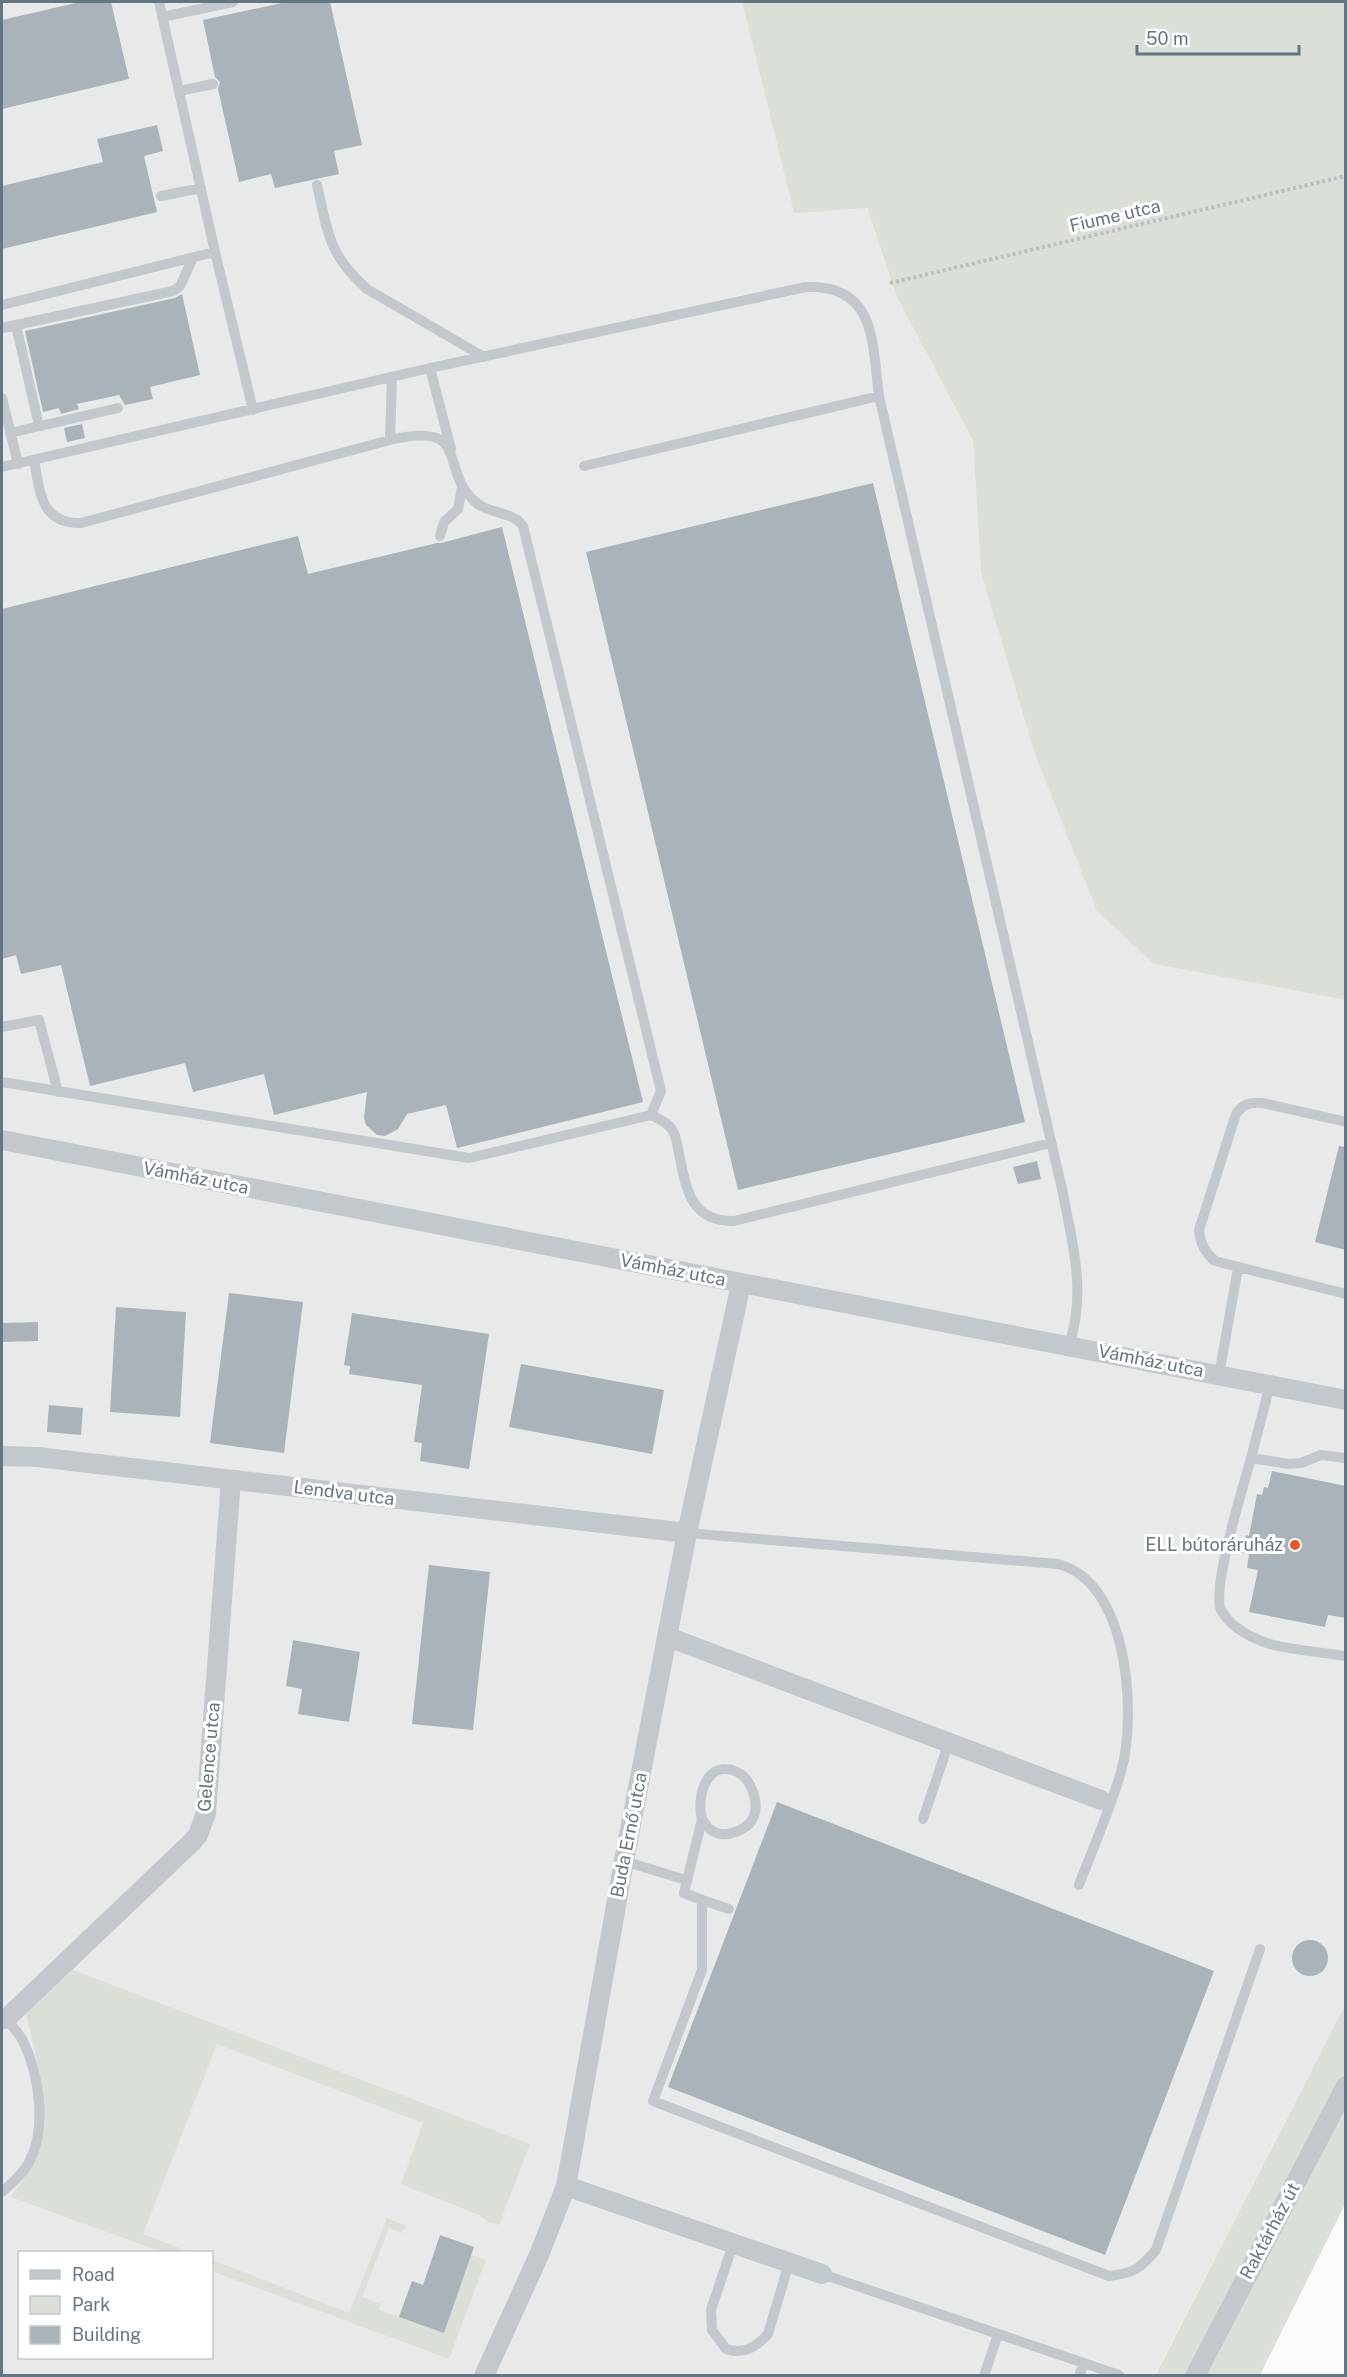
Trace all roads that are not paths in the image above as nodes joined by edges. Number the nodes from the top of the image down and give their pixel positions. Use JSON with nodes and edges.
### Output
{"nodes":[{"id":1,"x":159,"y":2,"type":"edge"},
{"id":2,"x":233,"y":2,"type":"edge"},
{"id":3,"x":162,"y":17,"type":"junction"},
{"id":4,"x":213,"y":84,"type":"dead end"},
{"id":5,"x":178,"y":91,"type":"junction"},
{"id":6,"x":317,"y":185,"type":"dead end"},
{"id":7,"x":201,"y":188,"type":"junction"},
{"id":8,"x":161,"y":196,"type":"dead end"},
{"id":9,"x":215,"y":252,"type":"junction"},
{"id":10,"x":193,"y":258,"type":"junction"},
{"id":11,"x":2,"y":305,"type":"edge"},
{"id":12,"x":16,"y":325,"type":"junction"},
{"id":13,"x":2,"y":328,"type":"edge"},
{"id":14,"x":484,"y":357,"type":"junction"},
{"id":15,"x":430,"y":368,"type":"junction"},
{"id":16,"x":392,"y":378,"type":"junction"},
{"id":17,"x":879,"y":396,"type":"junction"},
{"id":18,"x":2,"y":398,"type":"edge"},
{"id":19,"x":118,"y":408,"type":"dead end"},
{"id":20,"x":253,"y":410,"type":"junction"},
{"id":21,"x":39,"y":426,"type":"junction"},
{"id":22,"x":10,"y":432,"type":"junction"},
{"id":23,"x":390,"y":440,"type":"junction"},
{"id":24,"x":452,"y":454,"type":"junction"},
{"id":25,"x":34,"y":460,"type":"junction"},
{"id":26,"x":18,"y":464,"type":"junction"},
{"id":27,"x":584,"y":466,"type":"dead end"},
{"id":28,"x":2,"y":467,"type":"edge"},
{"id":29,"x":462,"y":488,"type":"junction"},
{"id":30,"x":440,"y":536,"type":"dead end"},
{"id":31,"x":2,"y":1027,"type":"edge"},
{"id":32,"x":2,"y":1082,"type":"edge"},
{"id":33,"x":58,"y":1092,"type":"junction"},
{"id":34,"x":651,"y":1115,"type":"junction"},
{"id":35,"x":1346,"y":1122,"type":"edge"},
{"id":36,"x":2,"y":1140,"type":"edge"},
{"id":37,"x":1052,"y":1143,"type":"junction"},
{"id":38,"x":1238,"y":1268,"type":"junction"},
{"id":39,"x":741,"y":1284,"type":"junction"},
{"id":40,"x":1346,"y":1293,"type":"edge"},
{"id":41,"x":1069,"y":1345,"type":"junction"},
{"id":42,"x":1219,"y":1375,"type":"junction"},
{"id":43,"x":1270,"y":1385,"type":"junction"},
{"id":44,"x":1346,"y":1400,"type":"edge"},
{"id":45,"x":2,"y":1456,"type":"edge"},
{"id":46,"x":1251,"y":1458,"type":"junction"},
{"id":47,"x":1346,"y":1458,"type":"edge"},
{"id":48,"x":231,"y":1480,"type":"junction"},
{"id":49,"x":687,"y":1533,"type":"junction"},
{"id":50,"x":668,"y":1637,"type":"junction"},
{"id":51,"x":1346,"y":1656,"type":"edge"},
{"id":52,"x":949,"y":1742,"type":"junction"},
{"id":53,"x":1101,"y":1800,"type":"dead end"},
{"id":54,"x":702,"y":1819,"type":"junction"},
{"id":55,"x":923,"y":1819,"type":"dead end"},
{"id":56,"x":624,"y":1860,"type":"junction"},
{"id":57,"x":686,"y":1880,"type":"junction"},
{"id":58,"x":1079,"y":1885,"type":"dead end"},
{"id":59,"x":702,"y":1900,"type":"junction"},
{"id":60,"x":729,"y":1909,"type":"dead end"},
{"id":61,"x":1260,"y":1949,"type":"dead end"},
{"id":62,"x":4,"y":2018,"type":"edge"},
{"id":63,"x":1346,"y":2086,"type":"edge"},
{"id":64,"x":566,"y":2186,"type":"junction"},
{"id":65,"x":2,"y":2192,"type":"edge"},
{"id":66,"x":733,"y":2244,"type":"junction"},
{"id":67,"x":789,"y":2263,"type":"junction"},
{"id":68,"x":822,"y":2274,"type":"joint"},
{"id":69,"x":998,"y":2334,"type":"junction"},
{"id":70,"x":1084,"y":2363,"type":"junction"},
{"id":71,"x":1119,"y":2375,"type":"edge"},
{"id":72,"x":484,"y":2376,"type":"edge"},
{"id":73,"x":984,"y":2376,"type":"edge"},
{"id":74,"x":1079,"y":2376,"type":"edge"},
{"id":75,"x":1195,"y":2376,"type":"edge"}],
"edges":[{"from":1,"to":3,"type":"lane"},
{"from":2,"to":3,"type":"lane"},
{"from":3,"to":5,"type":"lane"},
{"from":4,"to":5,"type":"lane"},
{"from":5,"to":7,"type":"lane"},
{"from":6,"to":14,"type":"lane"},
{"from":7,"to":8,"type":"lane"},
{"from":7,"to":9,"type":"lane"},
{"from":9,"to":10,"type":"lane"},
{"from":9,"to":20,"type":"lane"},
{"from":10,"to":11,"type":"lane"},
{"from":10,"to":12,"type":"lane"},
{"from":12,"to":13,"type":"lane"},
{"from":12,"to":21,"type":"lane"},
{"from":14,"to":15,"type":"lane"},
{"from":14,"to":17,"type":"lane"},
{"from":15,"to":16,"type":"lane"},
{"from":15,"to":24,"type":"lane"},
{"from":16,"to":20,"type":"lane"},
{"from":16,"to":23,"type":"lane"},
{"from":17,"to":27,"type":"lane"},
{"from":17,"to":37,"type":"lane"},
{"from":18,"to":22,"type":"lane"},
{"from":19,"to":21,"type":"lane"},
{"from":20,"to":25,"type":"lane"},
{"from":21,"to":22,"type":"lane"},
{"from":22,"to":26,"type":"lane"},
{"from":23,"to":24,"type":"lane"},
{"from":23,"to":25,"type":"lane"},
{"from":24,"to":29,"type":"lane"},
{"from":25,"to":26,"type":"lane"},
{"from":26,"to":28,"type":"lane"},
{"from":29,"to":30,"type":"lane"},
{"from":29,"to":34,"type":"lane"},
{"from":31,"to":33,"type":"lane"},
{"from":32,"to":33,"type":"lane"},
{"from":33,"to":34,"type":"lane"},
{"from":34,"to":37,"type":"lane"},
{"from":35,"to":38,"type":"lane"},
{"from":36,"to":39,"type":"street","name":"Vámház utca"},
{"from":37,"to":41,"type":"lane"},
{"from":38,"to":40,"type":"lane"},
{"from":38,"to":42,"type":"lane"},
{"from":39,"to":41,"type":"street","name":"Vámház utca"},
{"from":39,"to":49,"type":"street","name":"Buda Ernő utca"},
{"from":41,"to":42,"type":"street","name":"Vámház utca"},
{"from":42,"to":43,"type":"street","name":"Vámház utca"},
{"from":43,"to":44,"type":"street","name":"Vámház utca"},
{"from":43,"to":46,"type":"lane"},
{"from":45,"to":48,"type":"street","name":"Lendva utca"},
{"from":46,"to":47,"type":"lane"},
{"from":46,"to":51,"type":"lane"},
{"from":48,"to":49,"type":"street","name":"Lendva utca"},
{"from":48,"to":62,"type":"street","name":"Gelence utca"},
{"from":49,"to":50,"type":"street","name":"Buda Ernő utca"},
{"from":49,"to":58,"type":"lane"},
{"from":50,"to":52,"type":"street"},
{"from":50,"to":56,"type":"street","name":"Buda Ernő utca"},
{"from":52,"to":53,"type":"street"},
{"from":52,"to":55,"type":"lane"},
{"from":54,"to":54,"type":"lane"},
{"from":54,"to":57,"type":"lane"},
{"from":56,"to":57,"type":"lane"},
{"from":56,"to":64,"type":"street","name":"Buda Ernő utca"},
{"from":57,"to":59,"type":"lane"},
{"from":59,"to":60,"type":"lane"},
{"from":59,"to":61,"type":"lane"},
{"from":62,"to":65,"type":"lane"},
{"from":63,"to":75,"type":"street","name":"Raktárház út"},
{"from":64,"to":66,"type":"street"},
{"from":64,"to":72,"type":"street","name":"Buda Ernő utca"},
{"from":66,"to":67,"type":"street"},
{"from":66,"to":67,"type":"lane"},
{"from":67,"to":68,"type":"street"},
{"from":68,"to":69,"type":"lane"},
{"from":69,"to":70,"type":"lane"},
{"from":69,"to":73,"type":"lane"},
{"from":70,"to":71,"type":"lane"},
{"from":70,"to":74,"type":"lane"}]}
